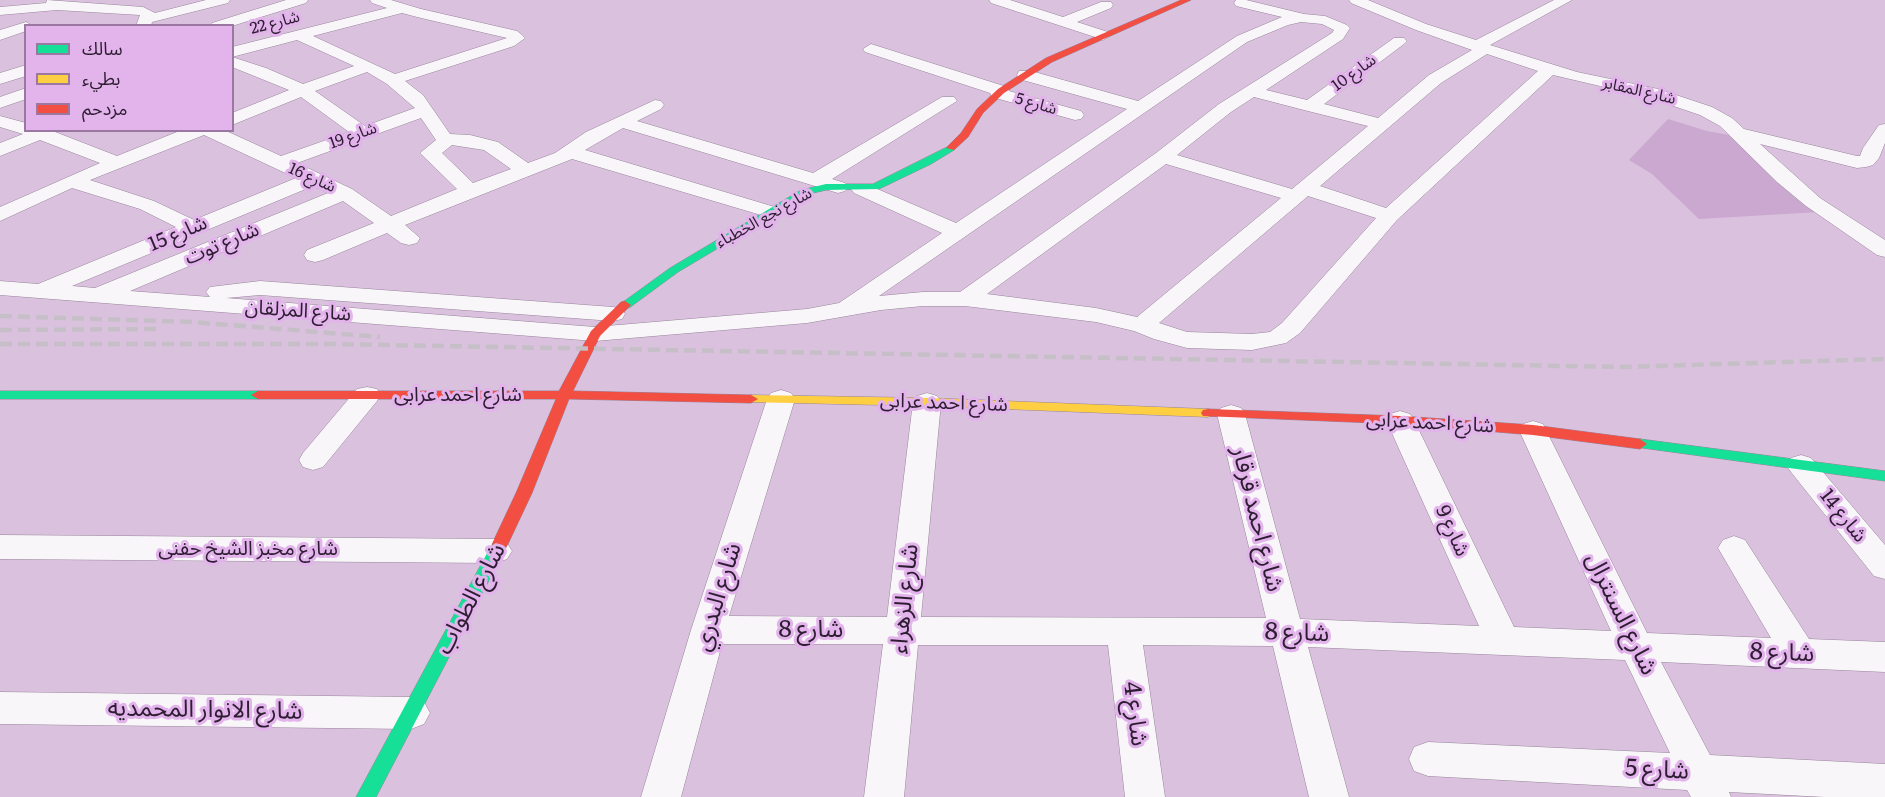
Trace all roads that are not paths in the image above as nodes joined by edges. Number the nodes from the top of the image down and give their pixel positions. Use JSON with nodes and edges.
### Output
{"nodes":[{"id":1,"x":223,"y":0,"type":"edge"},
{"id":2,"x":377,"y":0,"type":"edge"},
{"id":3,"x":432,"y":0,"type":"edge"},
{"id":4,"x":996,"y":0,"type":"edge"},
{"id":5,"x":1187,"y":0,"type":"edge"},
{"id":6,"x":1356,"y":0,"type":"edge"},
{"id":7,"x":1566,"y":0,"type":"edge"},
{"id":8,"x":55,"y":3,"type":"edge"},
{"id":9,"x":1241,"y":3,"type":"dead end"},
{"id":10,"x":302,"y":4,"type":"edge"},
{"id":11,"x":1106,"y":5,"type":"dead end"},
{"id":12,"x":80,"y":7,"type":"junction"},
{"id":13,"x":28,"y":9,"type":"junction"},
{"id":14,"x":400,"y":9,"type":"junction"},
{"id":15,"x":0,"y":11,"type":"edge"},
{"id":16,"x":0,"y":18,"type":"edge"},
{"id":17,"x":145,"y":18,"type":"edge"},
{"id":18,"x":1300,"y":18,"type":"junction"},
{"id":19,"x":1063,"y":22,"type":"junction"},
{"id":20,"x":33,"y":24,"type":"edge"},
{"id":21,"x":116,"y":24,"type":"edge"},
{"id":22,"x":225,"y":24,"type":"edge"},
{"id":23,"x":24,"y":27,"type":"edge"},
{"id":24,"x":251,"y":31,"type":"dead end"},
{"id":25,"x":0,"y":35,"type":"edge"},
{"id":26,"x":299,"y":35,"type":"junction"},
{"id":27,"x":1103,"y":35,"type":"junction"},
{"id":28,"x":281,"y":40,"type":"junction"},
{"id":29,"x":1399,"y":41,"type":"dead end"},
{"id":30,"x":1480,"y":48,"type":"junction"},
{"id":31,"x":871,"y":49,"type":"dead end"},
{"id":32,"x":234,"y":52,"type":"edge"},
{"id":33,"x":234,"y":63,"type":"edge"},
{"id":34,"x":368,"y":66,"type":"junction"},
{"id":35,"x":1549,"y":70,"type":"junction"},
{"id":36,"x":24,"y":71,"type":"edge"},
{"id":37,"x":1026,"y":75,"type":"junction"},
{"id":38,"x":0,"y":79,"type":"edge"},
{"id":39,"x":393,"y":80,"type":"junction"},
{"id":40,"x":303,"y":90,"type":"junction"},
{"id":41,"x":1251,"y":91,"type":"junction"},
{"id":42,"x":999,"y":92,"type":"junction"},
{"id":43,"x":24,"y":94,"type":"edge"},
{"id":44,"x":948,"y":101,"type":"dead end"},
{"id":45,"x":0,"y":103,"type":"edge"},
{"id":46,"x":655,"y":105,"type":"dead end"},
{"id":47,"x":1310,"y":106,"type":"junction"},
{"id":48,"x":1142,"y":108,"type":"junction"},
{"id":49,"x":426,"y":110,"type":"junction"},
{"id":50,"x":1075,"y":115,"type":"dead end"},
{"id":51,"x":234,"y":119,"type":"edge"},
{"id":52,"x":0,"y":121,"type":"edge"},
{"id":53,"x":621,"y":122,"type":"junction"},
{"id":54,"x":1381,"y":124,"type":"junction"},
{"id":55,"x":24,"y":128,"type":"edge"},
{"id":56,"x":1885,"y":129,"type":"edge"},
{"id":57,"x":30,"y":132,"type":"edge"},
{"id":58,"x":35,"y":132,"type":"edge"},
{"id":59,"x":195,"y":132,"type":"edge"},
{"id":60,"x":212,"y":132,"type":"edge"},
{"id":61,"x":361,"y":132,"type":"junction"},
{"id":62,"x":1740,"y":134,"type":"junction"},
{"id":63,"x":445,"y":139,"type":"junction"},
{"id":64,"x":0,"y":150,"type":"edge"},
{"id":65,"x":571,"y":152,"type":"junction"},
{"id":66,"x":1163,"y":157,"type":"junction"},
{"id":67,"x":117,"y":162,"type":"junction"},
{"id":68,"x":280,"y":163,"type":"junction"},
{"id":69,"x":526,"y":171,"type":"junction"},
{"id":70,"x":314,"y":178,"type":"junction"},
{"id":71,"x":816,"y":180,"type":"junction"},
{"id":72,"x":71,"y":181,"type":"junction"},
{"id":73,"x":838,"y":187,"type":"junction"},
{"id":74,"x":861,"y":189,"type":"junction"},
{"id":75,"x":470,"y":191,"type":"junction"},
{"id":76,"x":1300,"y":192,"type":"junction"},
{"id":77,"x":345,"y":193,"type":"junction"},
{"id":78,"x":771,"y":212,"type":"junction"},
{"id":79,"x":0,"y":215,"type":"edge"},
{"id":80,"x":1389,"y":216,"type":"junction"},
{"id":81,"x":389,"y":224,"type":"junction"},
{"id":82,"x":194,"y":228,"type":"junction"},
{"id":83,"x":958,"y":232,"type":"junction"},
{"id":84,"x":409,"y":238,"type":"dead end"},
{"id":85,"x":1885,"y":250,"type":"edge"},
{"id":86,"x":315,"y":255,"type":"dead end"},
{"id":87,"x":0,"y":288,"type":"edge"},
{"id":88,"x":42,"y":291,"type":"junction"},
{"id":89,"x":98,"y":295,"type":"junction"},
{"id":90,"x":965,"y":299,"type":"junction"},
{"id":91,"x":167,"y":301,"type":"junction"},
{"id":92,"x":840,"y":312,"type":"junction"},
{"id":93,"x":613,"y":314,"type":"junction"},
{"id":94,"x":1142,"y":325,"type":"junction"},
{"id":95,"x":595,"y":334,"type":"junction"},
{"id":96,"x":0,"y":395,"type":"edge"},
{"id":97,"x":367,"y":395,"type":"junction"},
{"id":98,"x":564,"y":395,"type":"junction"},
{"id":99,"x":780,"y":399,"type":"junction"},
{"id":100,"x":927,"y":402,"type":"junction"},
{"id":101,"x":1230,"y":414,"type":"junction"},
{"id":102,"x":1400,"y":420,"type":"junction"},
{"id":103,"x":1533,"y":430,"type":"junction"},
{"id":104,"x":313,"y":460,"type":"dead end"},
{"id":105,"x":1801,"y":465,"type":"junction"},
{"id":106,"x":1885,"y":476,"type":"edge"},
{"id":107,"x":0,"y":548,"type":"edge"},
{"id":108,"x":1734,"y":548,"type":"dead end"},
{"id":109,"x":496,"y":551,"type":"junction"},
{"id":110,"x":1885,"y":567,"type":"edge"},
{"id":111,"x":708,"y":630,"type":"junction"},
{"id":112,"x":902,"y":630,"type":"junction"},
{"id":113,"x":1124,"y":631,"type":"junction"},
{"id":114,"x":1285,"y":632,"type":"junction"},
{"id":115,"x":1504,"y":642,"type":"junction"},
{"id":116,"x":1636,"y":647,"type":"junction"},
{"id":117,"x":1798,"y":653,"type":"junction"},
{"id":118,"x":1885,"y":657,"type":"edge"},
{"id":119,"x":0,"y":708,"type":"edge"},
{"id":120,"x":411,"y":713,"type":"junction"},
{"id":121,"x":1428,"y":759,"type":"dead end"},
{"id":122,"x":1885,"y":782,"type":"edge"},
{"id":123,"x":1705,"y":785,"type":"edge"},
{"id":124,"x":366,"y":797,"type":"edge"},
{"id":125,"x":661,"y":797,"type":"edge"},
{"id":126,"x":884,"y":797,"type":"edge"},
{"id":127,"x":1145,"y":797,"type":"edge"},
{"id":128,"x":1329,"y":797,"type":"edge"}],
"edges":[{"from":1,"to":17,"type":"street"},
{"from":2,"to":14,"type":"street"},
{"from":3,"to":14,"type":"street","name":"شارع 22"},
{"from":4,"to":19,"type":"street"},
{"from":5,"to":27,"type":"street","name":"شارع نجع الخطباء"},
{"from":6,"to":30,"type":"street","name":"شارع المقابر"},
{"from":7,"to":30,"type":"street"},
{"from":8,"to":12,"type":"street"},
{"from":8,"to":13,"type":"street"},
{"from":9,"to":18,"type":"street"},
{"from":10,"to":22,"type":"street"},
{"from":11,"to":19,"type":"street"},
{"from":12,"to":17,"type":"street"},
{"from":12,"to":20,"type":"street"},
{"from":13,"to":15,"type":"street"},
{"from":13,"to":16,"type":"street"},
{"from":14,"to":26,"type":"street","name":"شارع 22"},
{"from":14,"to":39,"type":"street"},
{"from":17,"to":21,"type":"street"},
{"from":18,"to":41,"type":"street"},
{"from":18,"to":48,"type":"street"},
{"from":19,"to":27,"type":"street"},
{"from":23,"to":25,"type":"street"},
{"from":24,"to":28,"type":"street"},
{"from":26,"to":28,"type":"street","name":"شارع 22"},
{"from":26,"to":34,"type":"street"},
{"from":27,"to":37,"type":"street","name":"شارع نجع الخطباء"},
{"from":28,"to":32,"type":"street","name":"شارع 22"},
{"from":29,"to":47,"type":"street","name":"شارع 10"},
{"from":30,"to":35,"type":"street","name":"شارع المقابر"},
{"from":30,"to":54,"type":"street"},
{"from":31,"to":42,"type":"street","name":"شارع 5"},
{"from":33,"to":40,"type":"street"},
{"from":34,"to":39,"type":"street"},
{"from":34,"to":40,"type":"street"},
{"from":35,"to":62,"type":"street","name":"شارع المقابر"},
{"from":35,"to":80,"type":"street","name":"شارع المزلقان"},
{"from":36,"to":38,"type":"street"},
{"from":37,"to":42,"type":"street","name":"شارع نجع الخطباء"},
{"from":37,"to":48,"type":"street"},
{"from":39,"to":49,"type":"street"},
{"from":40,"to":51,"type":"street"},
{"from":40,"to":61,"type":"street"},
{"from":41,"to":47,"type":"street"},
{"from":41,"to":66,"type":"street"},
{"from":42,"to":50,"type":"street","name":"شارع 5"},
{"from":42,"to":74,"type":"street","name":"شارع نجع الخطباء"},
{"from":43,"to":45,"type":"street"},
{"from":44,"to":71,"type":"street"},
{"from":46,"to":53,"type":"street"},
{"from":47,"to":54,"type":"street"},
{"from":48,"to":83,"type":"street"},
{"from":49,"to":61,"type":"street","name":"شارع 19"},
{"from":49,"to":63,"type":"street"},
{"from":52,"to":55,"type":"street"},
{"from":53,"to":65,"type":"street"},
{"from":53,"to":71,"type":"street"},
{"from":54,"to":76,"type":"street"},
{"from":56,"to":62,"type":"street"},
{"from":57,"to":64,"type":"street"},
{"from":58,"to":67,"type":"street"},
{"from":59,"to":67,"type":"street"},
{"from":60,"to":68,"type":"street","name":"شارع 16"},
{"from":61,"to":68,"type":"street","name":"شارع 19"},
{"from":62,"to":85,"type":"street","name":"شارع المقابر"},
{"from":63,"to":69,"type":"street"},
{"from":63,"to":75,"type":"street"},
{"from":65,"to":69,"type":"street"},
{"from":65,"to":78,"type":"street"},
{"from":66,"to":76,"type":"street"},
{"from":66,"to":90,"type":"street"},
{"from":67,"to":72,"type":"street"},
{"from":68,"to":70,"type":"street","name":"شارع 16"},
{"from":69,"to":75,"type":"street"},
{"from":70,"to":77,"type":"street","name":"شارع 16"},
{"from":70,"to":82,"type":"street","name":"شارع 15"},
{"from":71,"to":73,"type":"street"},
{"from":72,"to":79,"type":"street"},
{"from":72,"to":82,"type":"street"},
{"from":73,"to":74,"type":"street","name":"شارع نجع الخطباء"},
{"from":73,"to":78,"type":"street","name":"شارع نجع الخطباء"},
{"from":74,"to":83,"type":"street"},
{"from":75,"to":81,"type":"street"},
{"from":76,"to":80,"type":"street"},
{"from":76,"to":94,"type":"street"},
{"from":77,"to":81,"type":"street","name":"شارع 16"},
{"from":77,"to":89,"type":"street","name":"شارع توت"},
{"from":78,"to":93,"type":"street","name":"شارع نجع الخطباء"},
{"from":80,"to":94,"type":"street","name":"شارع المزلقان"},
{"from":81,"to":84,"type":"street","name":"شارع 16"},
{"from":81,"to":86,"type":"street"},
{"from":82,"to":88,"type":"street","name":"شارع 15"},
{"from":83,"to":92,"type":"street"},
{"from":87,"to":88,"type":"street","name":"شارع المزلقان"},
{"from":88,"to":89,"type":"street","name":"شارع المزلقان"},
{"from":89,"to":91,"type":"street","name":"شارع المزلقان"},
{"from":90,"to":92,"type":"street","name":"شارع المزلقان"},
{"from":90,"to":94,"type":"street","name":"شارع المزلقان"},
{"from":91,"to":93,"type":"street"},
{"from":91,"to":95,"type":"street","name":"شارع المزلقان"},
{"from":92,"to":95,"type":"street","name":"شارع المزلقان"},
{"from":93,"to":95,"type":"street","name":"شارع نجع الخطباء"},
{"from":95,"to":98,"type":"street","name":"شارع نجع الخطباء"},
{"from":96,"to":97,"type":"street","name":"شارع احمد عرابى"},
{"from":97,"to":98,"type":"street","name":"شارع احمد عرابى"},
{"from":97,"to":104,"type":"street"},
{"from":98,"to":99,"type":"street","name":"شارع احمد عرابى"},
{"from":98,"to":109,"type":"street","name":"شارع الطواب"},
{"from":99,"to":100,"type":"street","name":"شارع احمد عرابى"},
{"from":99,"to":111,"type":"street","name":"شارع البدري"},
{"from":100,"to":101,"type":"street","name":"شارع احمد عرابى"},
{"from":100,"to":112,"type":"street","name":"شارع الزهراء"},
{"from":101,"to":102,"type":"street","name":"شارع احمد عرابى"},
{"from":101,"to":114,"type":"street","name":"شارع احمد قرقار"},
{"from":102,"to":103,"type":"street","name":"شارع احمد عرابى"},
{"from":102,"to":115,"type":"street","name":"شارع 9"},
{"from":103,"to":105,"type":"street","name":"شارع احمد عرابى"},
{"from":103,"to":116,"type":"street","name":"شارع السنترال"},
{"from":105,"to":106,"type":"street","name":"شارع احمد عرابى"},
{"from":105,"to":110,"type":"street","name":"شارع 14"},
{"from":107,"to":109,"type":"street","name":"شارع مخبز الشيخ حفنى"},
{"from":108,"to":117,"type":"street"},
{"from":109,"to":120,"type":"street","name":"شارع الطواب"},
{"from":111,"to":112,"type":"street","name":"شارع 8"},
{"from":111,"to":125,"type":"street","name":"شارع البدري"},
{"from":112,"to":113,"type":"street","name":"شارع 8"},
{"from":112,"to":126,"type":"street","name":"شارع الزهراء"},
{"from":113,"to":114,"type":"street","name":"شارع 8"},
{"from":113,"to":127,"type":"street","name":"شارع 4"},
{"from":114,"to":115,"type":"street","name":"شارع 8"},
{"from":114,"to":128,"type":"street","name":"شارع احمد قرقار"},
{"from":115,"to":116,"type":"street","name":"شارع 8"},
{"from":116,"to":117,"type":"street","name":"شارع 8"},
{"from":116,"to":123,"type":"street","name":"شارع السنترال"},
{"from":117,"to":118,"type":"street","name":"شارع 8"},
{"from":119,"to":120,"type":"street","name":"شارع الانوار المحمديه"},
{"from":120,"to":124,"type":"street","name":"شارع الطواب"},
{"from":121,"to":123,"type":"street","name":"شارع 5"},
{"from":122,"to":123,"type":"street","name":"شارع 5"}]}
